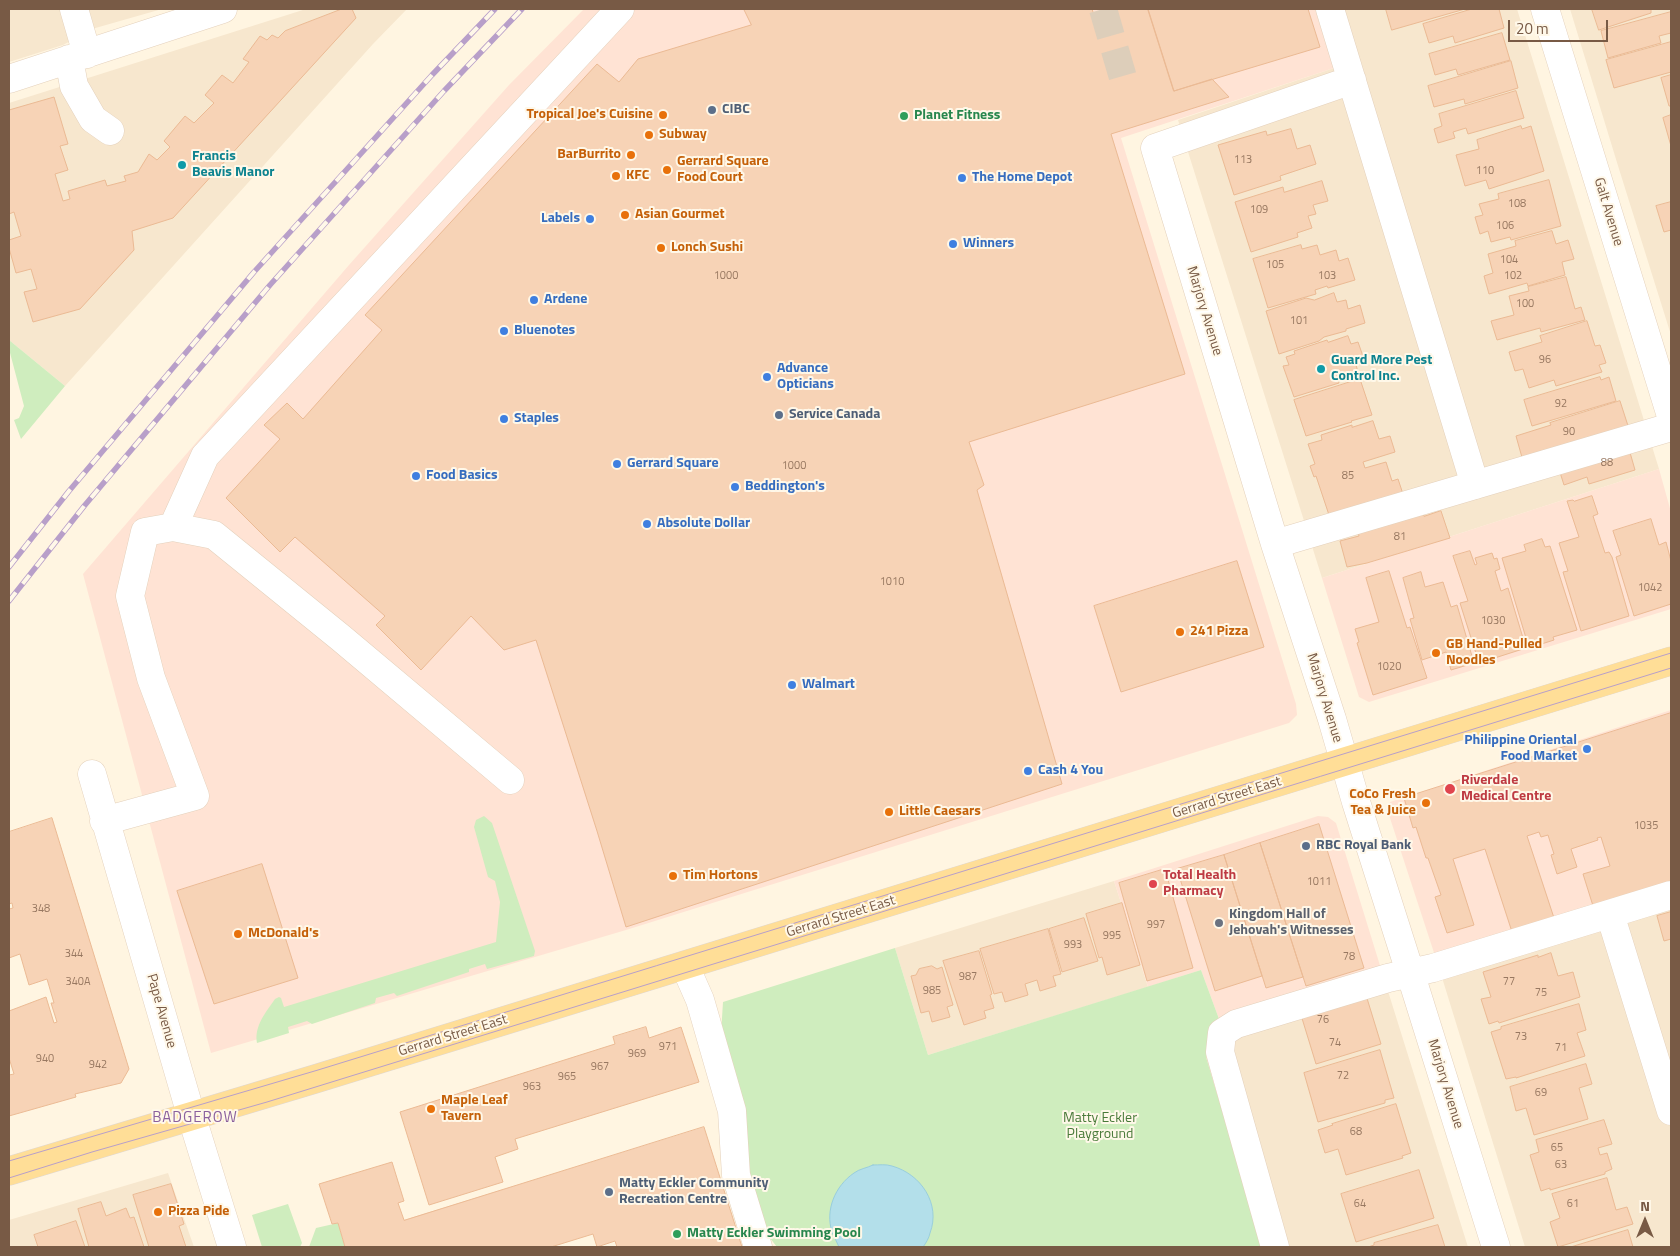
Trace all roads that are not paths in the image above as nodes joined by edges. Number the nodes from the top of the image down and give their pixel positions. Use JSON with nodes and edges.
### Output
{"nodes":[{"id":1,"x":74,"y":9,"type":"edge"},
{"id":2,"x":223,"y":9,"type":"edge"},
{"id":3,"x":620,"y":9,"type":"edge"},
{"id":4,"x":1330,"y":9,"type":"edge"},
{"id":5,"x":1545,"y":9,"type":"edge"},
{"id":6,"x":78,"y":56,"type":"junction"},
{"id":7,"x":9,"y":79,"type":"edge"},
{"id":8,"x":1352,"y":80,"type":"junction"},
{"id":9,"x":110,"y":131,"type":"dead end"},
{"id":10,"x":1671,"y":416,"type":"edge"},
{"id":11,"x":1671,"y":427,"type":"edge"},
{"id":12,"x":1475,"y":485,"type":"junction"},
{"id":13,"x":173,"y":527,"type":"junction"},
{"id":14,"x":1275,"y":544,"type":"junction"},
{"id":15,"x":1671,"y":661,"type":"edge"},
{"id":16,"x":1344,"y":762,"type":"junction"},
{"id":17,"x":92,"y":774,"type":"dead end"},
{"id":18,"x":510,"y":780,"type":"dead end"},
{"id":19,"x":104,"y":821,"type":"junction"},
{"id":20,"x":1671,"y":895,"type":"edge"},
{"id":21,"x":1610,"y":914,"type":"junction"},
{"id":22,"x":685,"y":966,"type":"junction"},
{"id":23,"x":1410,"y":972,"type":"junction"},
{"id":24,"x":1671,"y":1111,"type":"edge"},
{"id":25,"x":191,"y":1116,"type":"junction"},
{"id":26,"x":9,"y":1170,"type":"edge"},
{"id":27,"x":232,"y":1247,"type":"edge"},
{"id":28,"x":758,"y":1247,"type":"edge"},
{"id":29,"x":1275,"y":1247,"type":"edge"},
{"id":30,"x":1496,"y":1247,"type":"edge"}],
"edges":[{"from":1,"to":6,"type":"street"},
{"from":2,"to":6,"type":"street"},
{"from":3,"to":13,"type":"street"},
{"from":4,"to":8,"type":"street"},
{"from":5,"to":10,"type":"street","name":"Galt Avenue"},
{"from":6,"to":7,"type":"street"},
{"from":6,"to":9,"type":"street"},
{"from":8,"to":12,"type":"street"},
{"from":8,"to":14,"type":"street","name":"Marjory Avenue"},
{"from":11,"to":12,"type":"street"},
{"from":12,"to":14,"type":"street"},
{"from":13,"to":18,"type":"street"},
{"from":13,"to":19,"type":"street"},
{"from":14,"to":16,"type":"street","name":"Marjory Avenue"},
{"from":15,"to":16,"type":"main road","name":"Gerrard Street East"},
{"from":16,"to":22,"type":"main road","name":"Gerrard Street East"},
{"from":16,"to":23,"type":"street","name":"Marjory Avenue"},
{"from":17,"to":19,"type":"street","name":"Pape Avenue"},
{"from":19,"to":25,"type":"street","name":"Pape Avenue"},
{"from":20,"to":21,"type":"street"},
{"from":21,"to":23,"type":"street"},
{"from":21,"to":24,"type":"street"},
{"from":22,"to":25,"type":"main road","name":"Gerrard Street East"},
{"from":22,"to":28,"type":"street"},
{"from":23,"to":29,"type":"street"},
{"from":23,"to":30,"type":"street","name":"Marjory Avenue"},
{"from":25,"to":26,"type":"main road","name":"Gerrard Street East"},
{"from":25,"to":27,"type":"street","name":"Pape Avenue"}]}
